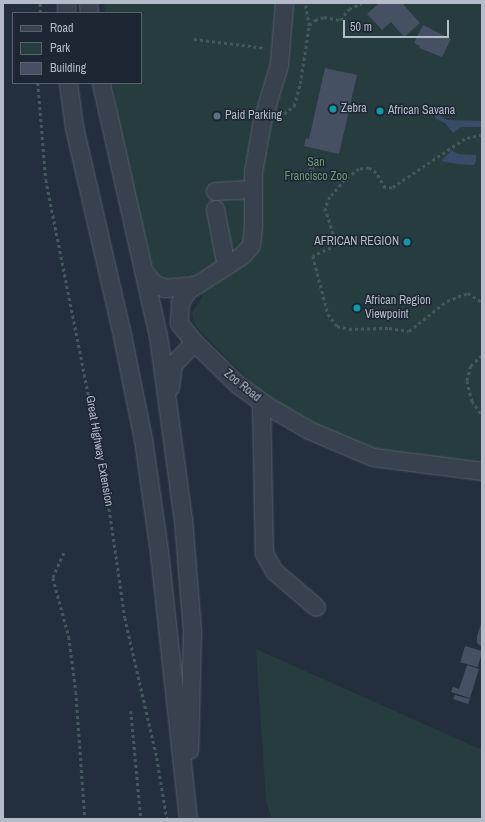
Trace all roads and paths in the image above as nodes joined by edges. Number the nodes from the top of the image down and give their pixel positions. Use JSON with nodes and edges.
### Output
{"nodes":[{"id":1,"x":284,"y":3,"type":"edge"},
{"id":2,"x":305,"y":3,"type":"edge"},
{"id":3,"x":362,"y":3,"type":"edge"},
{"id":4,"x":309,"y":26,"type":"junction"},
{"id":5,"x":194,"y":39,"type":"dead end"},
{"id":6,"x":281,"y":48,"type":"junction"},
{"id":7,"x":38,"y":84,"type":"edge"},
{"id":8,"x":68,"y":84,"type":"edge"},
{"id":9,"x":101,"y":84,"type":"edge"},
{"id":10,"x":274,"y":121,"type":"dead end"},
{"id":11,"x":482,"y":135,"type":"edge"},
{"id":12,"x":252,"y":189,"type":"junction"},
{"id":13,"x":214,"y":191,"type":"dead end"},
{"id":14,"x":216,"y":209,"type":"dead end"},
{"id":15,"x":143,"y":266,"type":"junction"},
{"id":16,"x":226,"y":266,"type":"junction"},
{"id":17,"x":194,"y":285,"type":"junction"},
{"id":18,"x":482,"y":302,"type":"edge"},
{"id":19,"x":194,"y":342,"type":"junction"},
{"id":20,"x":482,"y":356,"type":"edge"},
{"id":21,"x":261,"y":402,"type":"junction"},
{"id":22,"x":168,"y":415,"type":"junction"},
{"id":23,"x":482,"y":415,"type":"edge"},
{"id":24,"x":482,"y":471,"type":"edge"},
{"id":25,"x":64,"y":553,"type":"dead end"},
{"id":26,"x":316,"y":607,"type":"dead end"},
{"id":27,"x":132,"y":711,"type":"dead end"},
{"id":28,"x":188,"y":814,"type":"edge"},
{"id":29,"x":85,"y":819,"type":"edge"},
{"id":30,"x":141,"y":819,"type":"edge"},
{"id":31,"x":167,"y":819,"type":"edge"}],
"edges":[{"from":1,"to":6,"type":"street","name":"Zoo Road"},
{"from":2,"to":4,"type":"path"},
{"from":3,"to":4,"type":"path"},
{"from":4,"to":10,"type":"path"},
{"from":5,"to":6,"type":"path"},
{"from":6,"to":12,"type":"street","name":"Zoo Road"},
{"from":7,"to":31,"type":"path","name":"Great Highway Extension"},
{"from":8,"to":28,"type":"street"},
{"from":9,"to":15,"type":"street"},
{"from":11,"to":18,"type":"path"},
{"from":12,"to":13,"type":"street"},
{"from":12,"to":16,"type":"street","name":"Zoo Road"},
{"from":14,"to":16,"type":"street"},
{"from":15,"to":17,"type":"street"},
{"from":15,"to":22,"type":"street"},
{"from":16,"to":17,"type":"street","name":"Zoo Road"},
{"from":17,"to":19,"type":"street","name":"Zoo Road"},
{"from":19,"to":21,"type":"street","name":"Zoo Road"},
{"from":19,"to":22,"type":"street"},
{"from":20,"to":23,"type":"path"},
{"from":21,"to":24,"type":"street","name":"Zoo Road"},
{"from":21,"to":26,"type":"street"},
{"from":22,"to":28,"type":"street"},
{"from":25,"to":29,"type":"path"},
{"from":27,"to":30,"type":"path"}]}
